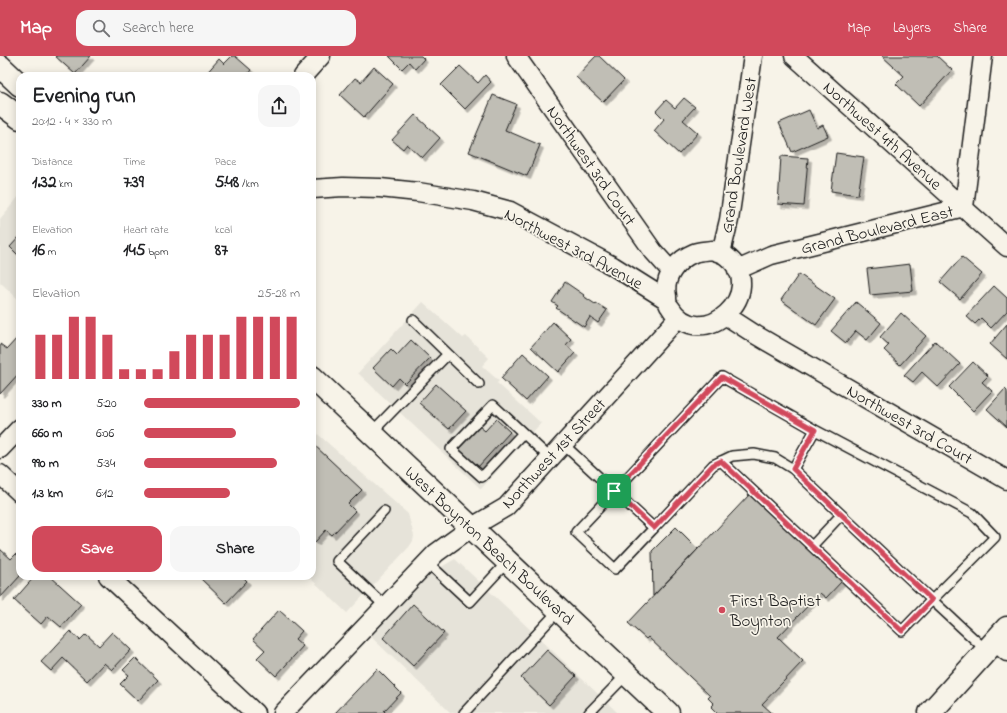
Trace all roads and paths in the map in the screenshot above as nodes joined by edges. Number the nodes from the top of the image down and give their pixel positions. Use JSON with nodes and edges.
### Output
{"nodes":[{"id":1,"x":321,"y":56,"type":"edge"},
{"id":2,"x":516,"y":56,"type":"edge"},
{"id":3,"x":753,"y":56,"type":"edge"},
{"id":4,"x":794,"y":56,"type":"edge"},
{"id":5,"x":983,"y":56,"type":"edge"},
{"id":6,"x":0,"y":66,"type":"edge"},
{"id":7,"x":307,"y":72,"type":"edge"},
{"id":8,"x":16,"y":81,"type":"edge"},
{"id":9,"x":316,"y":189,"type":"edge"},
{"id":10,"x":964,"y":208,"type":"junction"},
{"id":11,"x":1007,"y":247,"type":"edge"},
{"id":12,"x":721,"y":254,"type":"junction"},
{"id":13,"x":738,"y":270,"type":"junction"},
{"id":14,"x":671,"y":271,"type":"junction"},
{"id":15,"x":667,"y":300,"type":"junction"},
{"id":16,"x":725,"y":316,"type":"junction"},
{"id":17,"x":678,"y":318,"type":"junction"},
{"id":18,"x":413,"y":320,"type":"dead end"},
{"id":19,"x":448,"y":354,"type":"junction"},
{"id":20,"x":316,"y":381,"type":"edge"},
{"id":21,"x":479,"y":384,"type":"dead end"},
{"id":22,"x":815,"y":430,"type":"junction"},
{"id":23,"x":16,"y":432,"type":"edge"},
{"id":24,"x":371,"y":433,"type":"junction"},
{"id":25,"x":523,"y":433,"type":"junction"},
{"id":26,"x":563,"y":444,"type":"junction"},
{"id":27,"x":0,"y":449,"type":"edge"},
{"id":28,"x":550,"y":458,"type":"junction"},
{"id":29,"x":721,"y":461,"type":"junction"},
{"id":30,"x":793,"y":469,"type":"junction"},
{"id":31,"x":0,"y":474,"type":"edge"},
{"id":32,"x":1007,"y":480,"type":"edge"},
{"id":33,"x":16,"y":489,"type":"edge"},
{"id":34,"x":614,"y":491,"type":"junction"},
{"id":35,"x":384,"y":510,"type":"dead end"},
{"id":36,"x":842,"y":515,"type":"junction"},
{"id":37,"x":472,"y":527,"type":"junction"},
{"id":38,"x":654,"y":528,"type":"junction"},
{"id":39,"x":812,"y":546,"type":"junction"},
{"id":40,"x":508,"y":561,"type":"junction"},
{"id":41,"x":428,"y":562,"type":"junction"},
{"id":42,"x":112,"y":580,"type":"edge"},
{"id":43,"x":932,"y":600,"type":"junction"},
{"id":44,"x":385,"y":606,"type":"junction"},
{"id":45,"x":559,"y":610,"type":"junction"},
{"id":46,"x":999,"y":643,"type":"edge"},
{"id":47,"x":627,"y":674,"type":"junction"},
{"id":48,"x":255,"y":713,"type":"edge"},
{"id":49,"x":283,"y":713,"type":"edge"},
{"id":50,"x":464,"y":713,"type":"edge"},
{"id":51,"x":589,"y":713,"type":"edge"},
{"id":52,"x":668,"y":713,"type":"edge"},
{"id":53,"x":930,"y":713,"type":"edge"}],
"edges":[{"from":1,"to":7,"type":"street"},
{"from":2,"to":14,"type":"street","name":"Northwest 3rd Court"},
{"from":3,"to":12,"type":"street","name":"Grand Boulevard West"},
{"from":4,"to":10,"type":"street","name":"Northwest 4th Avenue"},
{"from":5,"to":10,"type":"street","name":"Grand Boulevard East"},
{"from":6,"to":8,"type":"main road"},
{"from":9,"to":15,"type":"street","name":"Northwest 3rd Avenue"},
{"from":10,"to":11,"type":"street","name":"Northwest 4th Avenue"},
{"from":10,"to":13,"type":"street","name":"Grand Boulevard East"},
{"from":12,"to":13,"type":"street"},
{"from":12,"to":14,"type":"street"},
{"from":13,"to":16,"type":"street"},
{"from":14,"to":15,"type":"street"},
{"from":15,"to":17,"type":"street"},
{"from":16,"to":17,"type":"street"},
{"from":16,"to":32,"type":"street","name":"Northwest 3rd Court"},
{"from":17,"to":26,"type":"street","name":"Northwest 1st Street"},
{"from":18,"to":19,"type":"lane"},
{"from":19,"to":21,"type":"lane"},
{"from":19,"to":24,"type":"lane"},
{"from":20,"to":24,"type":"main road","name":"West Boynton Beach Boulevard"},
{"from":22,"to":30,"type":"lane"},
{"from":22,"to":34,"type":"lane"},
{"from":22,"to":43,"type":"lane"},
{"from":23,"to":27,"type":"street"},
{"from":24,"to":37,"type":"main road","name":"West Boynton Beach Boulevard"},
{"from":25,"to":25,"type":"lane"},
{"from":25,"to":28,"type":"lane"},
{"from":26,"to":28,"type":"street","name":"Northwest 1st Street"},
{"from":26,"to":34,"type":"lane"},
{"from":28,"to":37,"type":"street","name":"Northwest 1st Street"},
{"from":29,"to":30,"type":"lane"},
{"from":29,"to":38,"type":"lane"},
{"from":29,"to":39,"type":"lane"},
{"from":30,"to":36,"type":"lane"},
{"from":31,"to":33,"type":"street"},
{"from":34,"to":38,"type":"lane"},
{"from":34,"to":38,"type":"lane"},
{"from":35,"to":44,"type":"lane"},
{"from":36,"to":39,"type":"lane"},
{"from":36,"to":43,"type":"lane"},
{"from":37,"to":40,"type":"main road","name":"West Boynton Beach Boulevard"},
{"from":37,"to":41,"type":"street","name":"Northwest 1st Street"},
{"from":39,"to":43,"type":"lane"},
{"from":40,"to":41,"type":"lane"},
{"from":40,"to":45,"type":"main road","name":"West Boynton Beach Boulevard"},
{"from":41,"to":44,"type":"street","name":"Northwest 1st Street"},
{"from":42,"to":48,"type":"street"},
{"from":43,"to":46,"type":"lane"},
{"from":44,"to":49,"type":"street","name":"Northwest 1st Street"},
{"from":45,"to":47,"type":"main road","name":"West Boynton Beach Boulevard"},
{"from":45,"to":50,"type":"lane"},
{"from":46,"to":53,"type":"main road"},
{"from":47,"to":51,"type":"lane"},
{"from":47,"to":52,"type":"main road","name":"West Boynton Beach Boulevard"}]}
